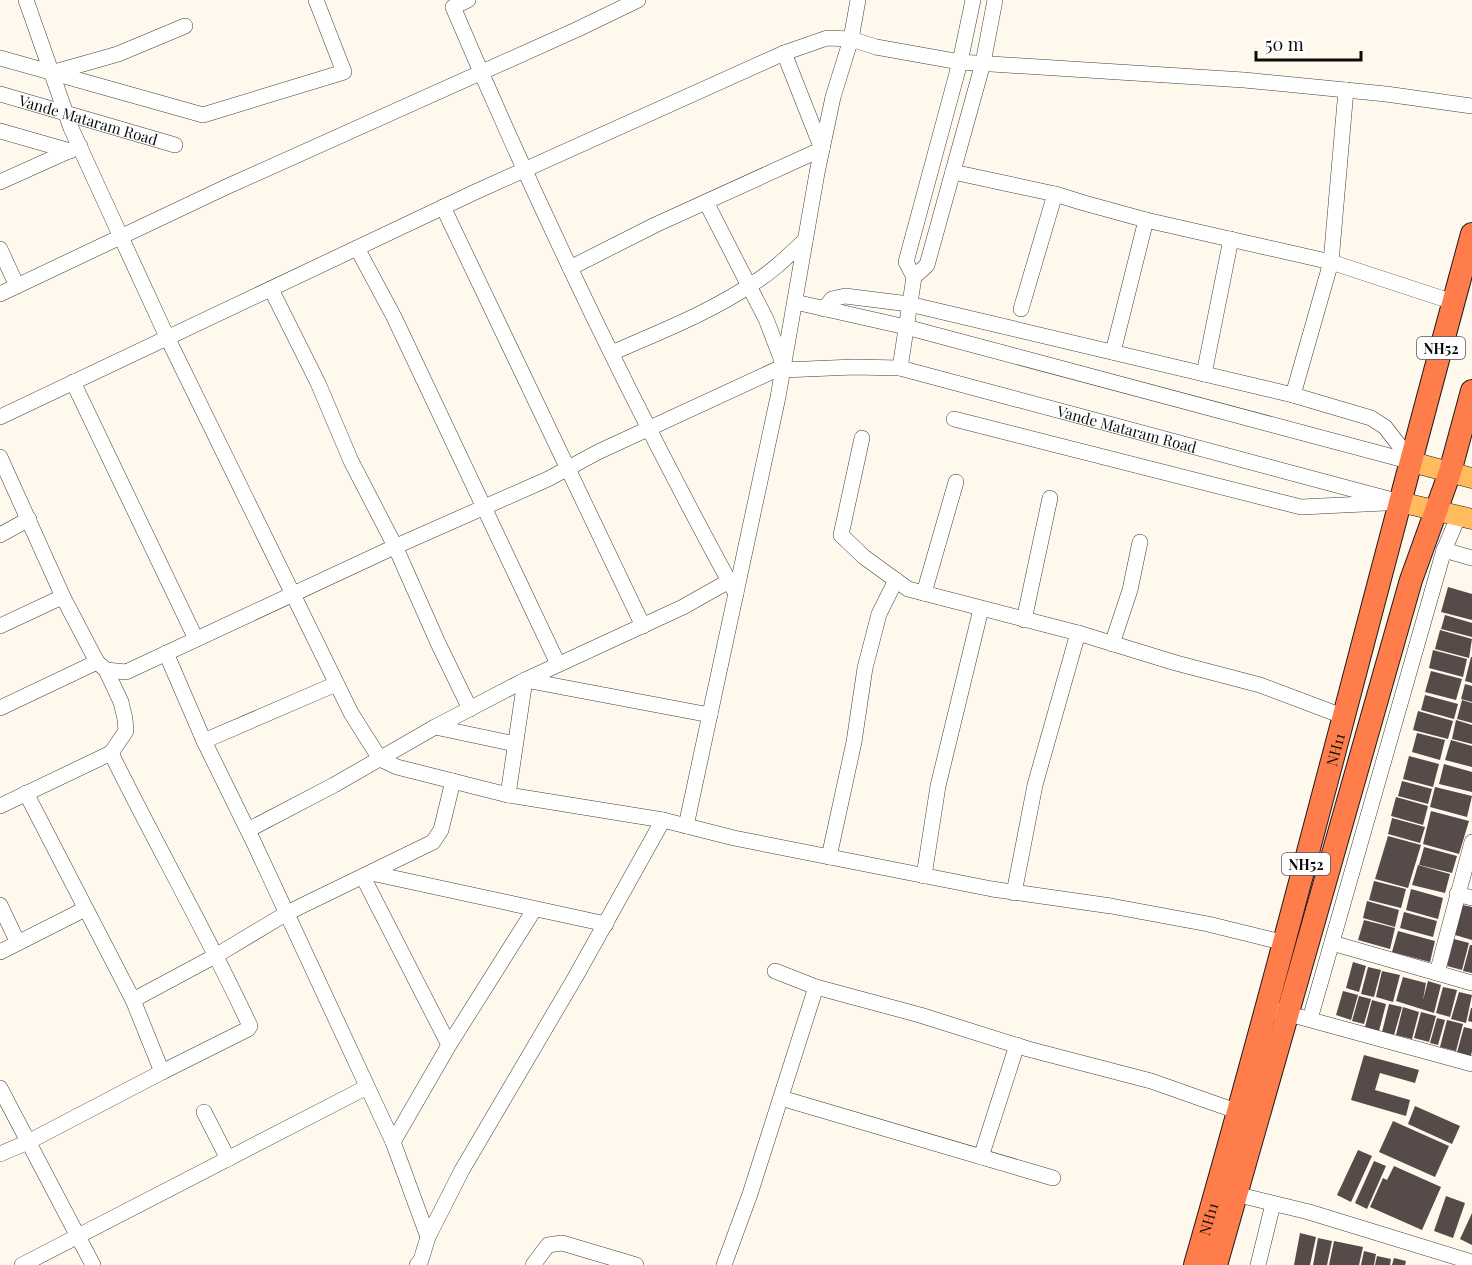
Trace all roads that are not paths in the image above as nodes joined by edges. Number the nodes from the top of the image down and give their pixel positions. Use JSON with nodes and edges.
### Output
{"nodes":[{"id":1,"x":27,"y":0,"type":"edge"},
{"id":2,"x":316,"y":0,"type":"edge"},
{"id":3,"x":468,"y":0,"type":"edge"},
{"id":4,"x":638,"y":0,"type":"edge"},
{"id":5,"x":858,"y":0,"type":"edge"},
{"id":6,"x":973,"y":0,"type":"edge"},
{"id":7,"x":995,"y":0,"type":"edge"},
{"id":8,"x":185,"y":26,"type":"dead end"},
{"id":9,"x":850,"y":39,"type":"junction"},
{"id":10,"x":784,"y":53,"type":"junction"},
{"id":11,"x":0,"y":58,"type":"edge"},
{"id":12,"x":960,"y":62,"type":"junction"},
{"id":13,"x":983,"y":63,"type":"junction"},
{"id":14,"x":480,"y":72,"type":"junction"},
{"id":15,"x":51,"y":73,"type":"junction"},
{"id":16,"x":1346,"y":90,"type":"junction"},
{"id":17,"x":0,"y":94,"type":"edge"},
{"id":18,"x":1472,"y":106,"type":"edge"},
{"id":19,"x":66,"y":113,"type":"junction"},
{"id":20,"x":0,"y":130,"type":"edge"},
{"id":21,"x":175,"y":146,"type":"dead end"},
{"id":22,"x":75,"y":149,"type":"junction"},
{"id":23,"x":822,"y":149,"type":"junction"},
{"id":24,"x":0,"y":169,"type":"edge"},
{"id":25,"x":525,"y":169,"type":"junction"},
{"id":26,"x":953,"y":172,"type":"junction"},
{"id":27,"x":18,"y":174,"type":"junction"},
{"id":28,"x":0,"y":182,"type":"edge"},
{"id":29,"x":1055,"y":194,"type":"junction"},
{"id":30,"x":706,"y":202,"type":"junction"},
{"id":31,"x":443,"y":207,"type":"junction"},
{"id":32,"x":1146,"y":220,"type":"junction"},
{"id":33,"x":1472,"y":234,"type":"edge"},
{"id":34,"x":121,"y":237,"type":"junction"},
{"id":35,"x":1232,"y":239,"type":"junction"},
{"id":36,"x":805,"y":240,"type":"junction"},
{"id":37,"x":357,"y":248,"type":"junction"},
{"id":38,"x":0,"y":249,"type":"edge"},
{"id":39,"x":1331,"y":262,"type":"junction"},
{"id":40,"x":570,"y":268,"type":"junction"},
{"id":41,"x":914,"y":277,"type":"junction"},
{"id":42,"x":17,"y":286,"type":"junction"},
{"id":43,"x":750,"y":286,"type":"junction"},
{"id":44,"x":272,"y":289,"type":"junction"},
{"id":45,"x":0,"y":294,"type":"edge"},
{"id":46,"x":795,"y":303,"type":"junction"},
{"id":47,"x":1453,"y":303,"type":"junction"},
{"id":48,"x":909,"y":304,"type":"junction"},
{"id":49,"x":824,"y":309,"type":"junction"},
{"id":50,"x":1021,"y":309,"type":"dead end"},
{"id":51,"x":906,"y":327,"type":"junction"},
{"id":52,"x":168,"y":339,"type":"junction"},
{"id":53,"x":1113,"y":352,"type":"junction"},
{"id":54,"x":612,"y":353,"type":"junction"},
{"id":55,"x":783,"y":368,"type":"junction"},
{"id":56,"x":900,"y":368,"type":"junction"},
{"id":57,"x":1204,"y":374,"type":"junction"},
{"id":58,"x":73,"y":382,"type":"junction"},
{"id":59,"x":1472,"y":391,"type":"edge"},
{"id":60,"x":1293,"y":395,"type":"junction"},
{"id":61,"x":0,"y":417,"type":"edge"},
{"id":62,"x":954,"y":419,"type":"dead end"},
{"id":63,"x":650,"y":428,"type":"junction"},
{"id":64,"x":862,"y":438,"type":"dead end"},
{"id":65,"x":0,"y":457,"type":"edge"},
{"id":66,"x":1412,"y":462,"type":"junction"},
{"id":67,"x":568,"y":468,"type":"junction"},
{"id":68,"x":1461,"y":475,"type":"edge"},
{"id":69,"x":956,"y":482,"type":"dead end"},
{"id":70,"x":1050,"y":498,"type":"dead end"},
{"id":71,"x":1400,"y":502,"type":"junction"},
{"id":72,"x":484,"y":506,"type":"junction"},
{"id":73,"x":1456,"y":515,"type":"edge"},
{"id":74,"x":29,"y":519,"type":"junction"},
{"id":75,"x":0,"y":535,"type":"edge"},
{"id":76,"x":1140,"y":542,"type":"dead end"},
{"id":77,"x":395,"y":546,"type":"junction"},
{"id":78,"x":1444,"y":550,"type":"junction"},
{"id":79,"x":1472,"y":558,"type":"edge"},
{"id":80,"x":896,"y":580,"type":"junction"},
{"id":81,"x":733,"y":588,"type":"junction"},
{"id":82,"x":924,"y":593,"type":"junction"},
{"id":83,"x":293,"y":595,"type":"junction"},
{"id":84,"x":63,"y":597,"type":"junction"},
{"id":85,"x":981,"y":609,"type":"junction"},
{"id":86,"x":1024,"y":620,"type":"junction"},
{"id":87,"x":0,"y":626,"type":"edge"},
{"id":88,"x":643,"y":626,"type":"junction"},
{"id":89,"x":1078,"y":633,"type":"junction"},
{"id":90,"x":196,"y":639,"type":"junction"},
{"id":91,"x":1112,"y":644,"type":"junction"},
{"id":92,"x":166,"y":653,"type":"junction"},
{"id":93,"x":558,"y":664,"type":"junction"},
{"id":94,"x":102,"y":666,"type":"junction"},
{"id":95,"x":525,"y":680,"type":"junction"},
{"id":96,"x":336,"y":684,"type":"junction"},
{"id":97,"x":0,"y":708,"type":"edge"},
{"id":98,"x":470,"y":710,"type":"junction"},
{"id":99,"x":710,"y":715,"type":"junction"},
{"id":100,"x":1345,"y":717,"type":"junction"},
{"id":101,"x":435,"y":727,"type":"junction"},
{"id":102,"x":204,"y":741,"type":"junction"},
{"id":103,"x":515,"y":744,"type":"junction"},
{"id":104,"x":111,"y":753,"type":"junction"},
{"id":105,"x":380,"y":759,"type":"junction"},
{"id":106,"x":453,"y":781,"type":"junction"},
{"id":107,"x":26,"y":793,"type":"junction"},
{"id":108,"x":508,"y":795,"type":"junction"},
{"id":109,"x":0,"y":806,"type":"edge"},
{"id":110,"x":663,"y":820,"type":"junction"},
{"id":111,"x":686,"y":826,"type":"junction"},
{"id":112,"x":248,"y":830,"type":"junction"},
{"id":113,"x":1472,"y":842,"type":"edge"},
{"id":114,"x":829,"y":857,"type":"junction"},
{"id":115,"x":367,"y":875,"type":"junction"},
{"id":116,"x":924,"y":876,"type":"junction"},
{"id":117,"x":1014,"y":893,"type":"junction"},
{"id":118,"x":1465,"y":896,"type":"edge"},
{"id":119,"x":0,"y":905,"type":"edge"},
{"id":120,"x":85,"y":909,"type":"junction"},
{"id":121,"x":534,"y":910,"type":"junction"},
{"id":122,"x":286,"y":913,"type":"junction"},
{"id":123,"x":606,"y":924,"type":"junction"},
{"id":124,"x":18,"y":943,"type":"junction"},
{"id":125,"x":1285,"y":943,"type":"junction"},
{"id":126,"x":1332,"y":943,"type":"junction"},
{"id":127,"x":0,"y":952,"type":"edge"},
{"id":128,"x":217,"y":955,"type":"junction"},
{"id":129,"x":775,"y":971,"type":"dead end"},
{"id":130,"x":1437,"y":973,"type":"junction"},
{"id":131,"x":1472,"y":983,"type":"edge"},
{"id":132,"x":816,"y":987,"type":"junction"},
{"id":133,"x":133,"y":1000,"type":"junction"},
{"id":134,"x":1276,"y":1010,"type":"junction"},
{"id":135,"x":1310,"y":1019,"type":"junction"},
{"id":136,"x":449,"y":1045,"type":"junction"},
{"id":137,"x":1017,"y":1045,"type":"junction"},
{"id":138,"x":1472,"y":1064,"type":"edge"},
{"id":139,"x":162,"y":1072,"type":"junction"},
{"id":140,"x":0,"y":1088,"type":"edge"},
{"id":141,"x":367,"y":1088,"type":"junction"},
{"id":142,"x":781,"y":1098,"type":"junction"},
{"id":143,"x":204,"y":1112,"type":"dead end"},
{"id":144,"x":1239,"y":1112,"type":"junction"},
{"id":145,"x":28,"y":1142,"type":"junction"},
{"id":146,"x":393,"y":1142,"type":"junction"},
{"id":147,"x":0,"y":1154,"type":"edge"},
{"id":148,"x":981,"y":1157,"type":"junction"},
{"id":149,"x":228,"y":1159,"type":"junction"},
{"id":150,"x":1053,"y":1178,"type":"dead end"},
{"id":151,"x":1235,"y":1194,"type":"junction"},
{"id":152,"x":1273,"y":1204,"type":"junction"},
{"id":153,"x":78,"y":1236,"type":"junction"},
{"id":154,"x":428,"y":1237,"type":"junction"},
{"id":155,"x":1472,"y":1262,"type":"edge"},
{"id":156,"x":22,"y":1265,"type":"edge"},
{"id":157,"x":93,"y":1265,"type":"edge"},
{"id":158,"x":417,"y":1265,"type":"edge"},
{"id":159,"x":533,"y":1265,"type":"edge"},
{"id":160,"x":636,"y":1265,"type":"edge"},
{"id":161,"x":724,"y":1265,"type":"edge"},
{"id":162,"x":1196,"y":1265,"type":"edge"},
{"id":163,"x":1216,"y":1265,"type":"edge"},
{"id":164,"x":1258,"y":1265,"type":"edge"}],
"edges":[{"from":1,"to":15,"type":"street"},
{"from":2,"to":15,"type":"street"},
{"from":3,"to":14,"type":"street"},
{"from":4,"to":14,"type":"street"},
{"from":5,"to":9,"type":"street"},
{"from":6,"to":12,"type":"street"},
{"from":7,"to":13,"type":"street"},
{"from":8,"to":15,"type":"street"},
{"from":9,"to":10,"type":"street"},
{"from":9,"to":12,"type":"street"},
{"from":9,"to":23,"type":"street"},
{"from":10,"to":23,"type":"street"},
{"from":10,"to":25,"type":"street"},
{"from":11,"to":15,"type":"street"},
{"from":12,"to":13,"type":"street"},
{"from":12,"to":41,"type":"street"},
{"from":13,"to":16,"type":"street"},
{"from":13,"to":26,"type":"street"},
{"from":14,"to":25,"type":"street"},
{"from":14,"to":34,"type":"street"},
{"from":15,"to":19,"type":"street"},
{"from":16,"to":18,"type":"street"},
{"from":16,"to":39,"type":"street"},
{"from":17,"to":19,"type":"street","name":"Vande Mataram Road"},
{"from":19,"to":21,"type":"street","name":"Vande Mataram Road"},
{"from":19,"to":22,"type":"street"},
{"from":20,"to":22,"type":"street"},
{"from":22,"to":27,"type":"street"},
{"from":22,"to":34,"type":"street"},
{"from":23,"to":30,"type":"street"},
{"from":23,"to":36,"type":"street"},
{"from":24,"to":27,"type":"street"},
{"from":25,"to":31,"type":"street"},
{"from":25,"to":40,"type":"street"},
{"from":26,"to":29,"type":"street"},
{"from":26,"to":41,"type":"street"},
{"from":27,"to":28,"type":"street"},
{"from":29,"to":32,"type":"street"},
{"from":29,"to":50,"type":"street"},
{"from":30,"to":40,"type":"street"},
{"from":30,"to":43,"type":"street"},
{"from":31,"to":37,"type":"street"},
{"from":31,"to":67,"type":"street"},
{"from":32,"to":35,"type":"street"},
{"from":32,"to":53,"type":"street"},
{"from":33,"to":47,"type":"highway","name":"NH11","number":"NH52"},
{"from":34,"to":42,"type":"street"},
{"from":34,"to":52,"type":"street"},
{"from":35,"to":39,"type":"street"},
{"from":35,"to":57,"type":"street"},
{"from":36,"to":43,"type":"street"},
{"from":36,"to":46,"type":"street"},
{"from":37,"to":44,"type":"street"},
{"from":37,"to":72,"type":"street"},
{"from":38,"to":42,"type":"street"},
{"from":39,"to":47,"type":"street"},
{"from":39,"to":60,"type":"street"},
{"from":40,"to":54,"type":"street"},
{"from":41,"to":48,"type":"street"},
{"from":42,"to":45,"type":"street"},
{"from":43,"to":54,"type":"street"},
{"from":43,"to":55,"type":"street"},
{"from":44,"to":52,"type":"street"},
{"from":44,"to":77,"type":"street"},
{"from":46,"to":49,"type":"street"},
{"from":46,"to":55,"type":"street"},
{"from":47,"to":66,"type":"highway","name":"NH11","number":"NH52"},
{"from":48,"to":49,"type":"street"},
{"from":48,"to":51,"type":"street"},
{"from":48,"to":53,"type":"street"},
{"from":49,"to":51,"type":"street"},
{"from":51,"to":56,"type":"street"},
{"from":51,"to":66,"type":"street"},
{"from":52,"to":58,"type":"street"},
{"from":52,"to":83,"type":"street"},
{"from":53,"to":57,"type":"street"},
{"from":54,"to":63,"type":"street"},
{"from":55,"to":56,"type":"street","name":"Vande Mataram Road"},
{"from":55,"to":63,"type":"street"},
{"from":55,"to":81,"type":"street"},
{"from":56,"to":71,"type":"street","name":"Vande Mataram Road"},
{"from":57,"to":60,"type":"street"},
{"from":58,"to":61,"type":"street"},
{"from":58,"to":90,"type":"street"},
{"from":59,"to":68,"type":"highway","number":"NH52"},
{"from":60,"to":66,"type":"street"},
{"from":62,"to":71,"type":"street"},
{"from":63,"to":67,"type":"street"},
{"from":63,"to":81,"type":"street"},
{"from":64,"to":80,"type":"street"},
{"from":65,"to":74,"type":"street"},
{"from":66,"to":68,"type":"main road"},
{"from":66,"to":71,"type":"highway","name":"NH11","number":"NH52"},
{"from":67,"to":72,"type":"street"},
{"from":67,"to":88,"type":"street"},
{"from":68,"to":73,"type":"highway","number":"NH52"},
{"from":69,"to":82,"type":"street"},
{"from":70,"to":86,"type":"street"},
{"from":71,"to":73,"type":"main road"},
{"from":71,"to":100,"type":"highway","name":"NH11","number":"NH52"},
{"from":72,"to":77,"type":"street"},
{"from":72,"to":93,"type":"street"},
{"from":73,"to":78,"type":"street"},
{"from":73,"to":134,"type":"highway","number":"NH52"},
{"from":74,"to":75,"type":"street"},
{"from":74,"to":84,"type":"street"},
{"from":76,"to":91,"type":"street"},
{"from":77,"to":83,"type":"street"},
{"from":77,"to":98,"type":"street"},
{"from":78,"to":79,"type":"street"},
{"from":78,"to":126,"type":"street"},
{"from":80,"to":82,"type":"street"},
{"from":80,"to":114,"type":"street"},
{"from":81,"to":88,"type":"street"},
{"from":81,"to":99,"type":"street"},
{"from":82,"to":85,"type":"street"},
{"from":83,"to":90,"type":"street"},
{"from":83,"to":96,"type":"street"},
{"from":84,"to":87,"type":"street"},
{"from":84,"to":94,"type":"street"},
{"from":85,"to":86,"type":"street"},
{"from":85,"to":116,"type":"street"},
{"from":86,"to":89,"type":"street"},
{"from":88,"to":93,"type":"street"},
{"from":89,"to":91,"type":"street"},
{"from":89,"to":117,"type":"street"},
{"from":90,"to":92,"type":"street"},
{"from":91,"to":100,"type":"street"},
{"from":92,"to":94,"type":"street"},
{"from":92,"to":102,"type":"street"},
{"from":93,"to":95,"type":"street"},
{"from":94,"to":97,"type":"street"},
{"from":94,"to":104,"type":"street"},
{"from":95,"to":98,"type":"street"},
{"from":95,"to":99,"type":"street"},
{"from":95,"to":103,"type":"street"},
{"from":96,"to":102,"type":"street"},
{"from":96,"to":105,"type":"street"},
{"from":98,"to":101,"type":"street"},
{"from":99,"to":111,"type":"street"},
{"from":100,"to":125,"type":"highway","name":"NH11","number":"NH52"},
{"from":101,"to":103,"type":"street"},
{"from":101,"to":105,"type":"street"},
{"from":102,"to":112,"type":"street"},
{"from":103,"to":108,"type":"street"},
{"from":104,"to":107,"type":"street"},
{"from":104,"to":128,"type":"street"},
{"from":105,"to":106,"type":"street"},
{"from":105,"to":112,"type":"street"},
{"from":106,"to":108,"type":"street"},
{"from":106,"to":115,"type":"street"},
{"from":107,"to":109,"type":"street"},
{"from":107,"to":120,"type":"street"},
{"from":108,"to":110,"type":"street"},
{"from":110,"to":111,"type":"street"},
{"from":110,"to":123,"type":"street"},
{"from":111,"to":114,"type":"street"},
{"from":112,"to":122,"type":"street"},
{"from":113,"to":118,"type":"street"},
{"from":114,"to":116,"type":"street"},
{"from":115,"to":121,"type":"street"},
{"from":115,"to":122,"type":"street"},
{"from":115,"to":136,"type":"street"},
{"from":116,"to":117,"type":"street"},
{"from":117,"to":125,"type":"street"},
{"from":118,"to":130,"type":"street"},
{"from":119,"to":124,"type":"street"},
{"from":120,"to":124,"type":"street"},
{"from":120,"to":133,"type":"street"},
{"from":121,"to":123,"type":"street"},
{"from":121,"to":136,"type":"street"},
{"from":122,"to":128,"type":"street"},
{"from":122,"to":141,"type":"street"},
{"from":123,"to":154,"type":"street"},
{"from":124,"to":127,"type":"street"},
{"from":125,"to":134,"type":"highway","name":"NH11","number":"NH52"},
{"from":126,"to":130,"type":"street"},
{"from":126,"to":135,"type":"street"},
{"from":128,"to":133,"type":"street"},
{"from":128,"to":139,"type":"street"},
{"from":129,"to":132,"type":"street"},
{"from":130,"to":131,"type":"street"},
{"from":132,"to":137,"type":"street"},
{"from":132,"to":142,"type":"street"},
{"from":133,"to":139,"type":"street"},
{"from":134,"to":135,"type":"street"},
{"from":134,"to":144,"type":"highway","name":"NH11","number":"NH52"},
{"from":134,"to":151,"type":"highway","number":"NH52"},
{"from":135,"to":138,"type":"street"},
{"from":136,"to":146,"type":"street"},
{"from":137,"to":144,"type":"street"},
{"from":137,"to":148,"type":"street"},
{"from":139,"to":145,"type":"street"},
{"from":140,"to":145,"type":"street"},
{"from":141,"to":146,"type":"street"},
{"from":141,"to":149,"type":"street"},
{"from":142,"to":148,"type":"street"},
{"from":142,"to":161,"type":"street"},
{"from":143,"to":149,"type":"street"},
{"from":144,"to":162,"type":"highway","name":"NH11","number":"NH52"},
{"from":145,"to":147,"type":"street"},
{"from":145,"to":153,"type":"street"},
{"from":146,"to":154,"type":"street"},
{"from":148,"to":150,"type":"street"},
{"from":149,"to":153,"type":"street"},
{"from":151,"to":152,"type":"street"},
{"from":151,"to":163,"type":"highway","number":"NH52"},
{"from":152,"to":155,"type":"street"},
{"from":152,"to":164,"type":"street"},
{"from":153,"to":156,"type":"street"},
{"from":153,"to":157,"type":"street"},
{"from":154,"to":158,"type":"street"},
{"from":159,"to":160,"type":"street"}]}
